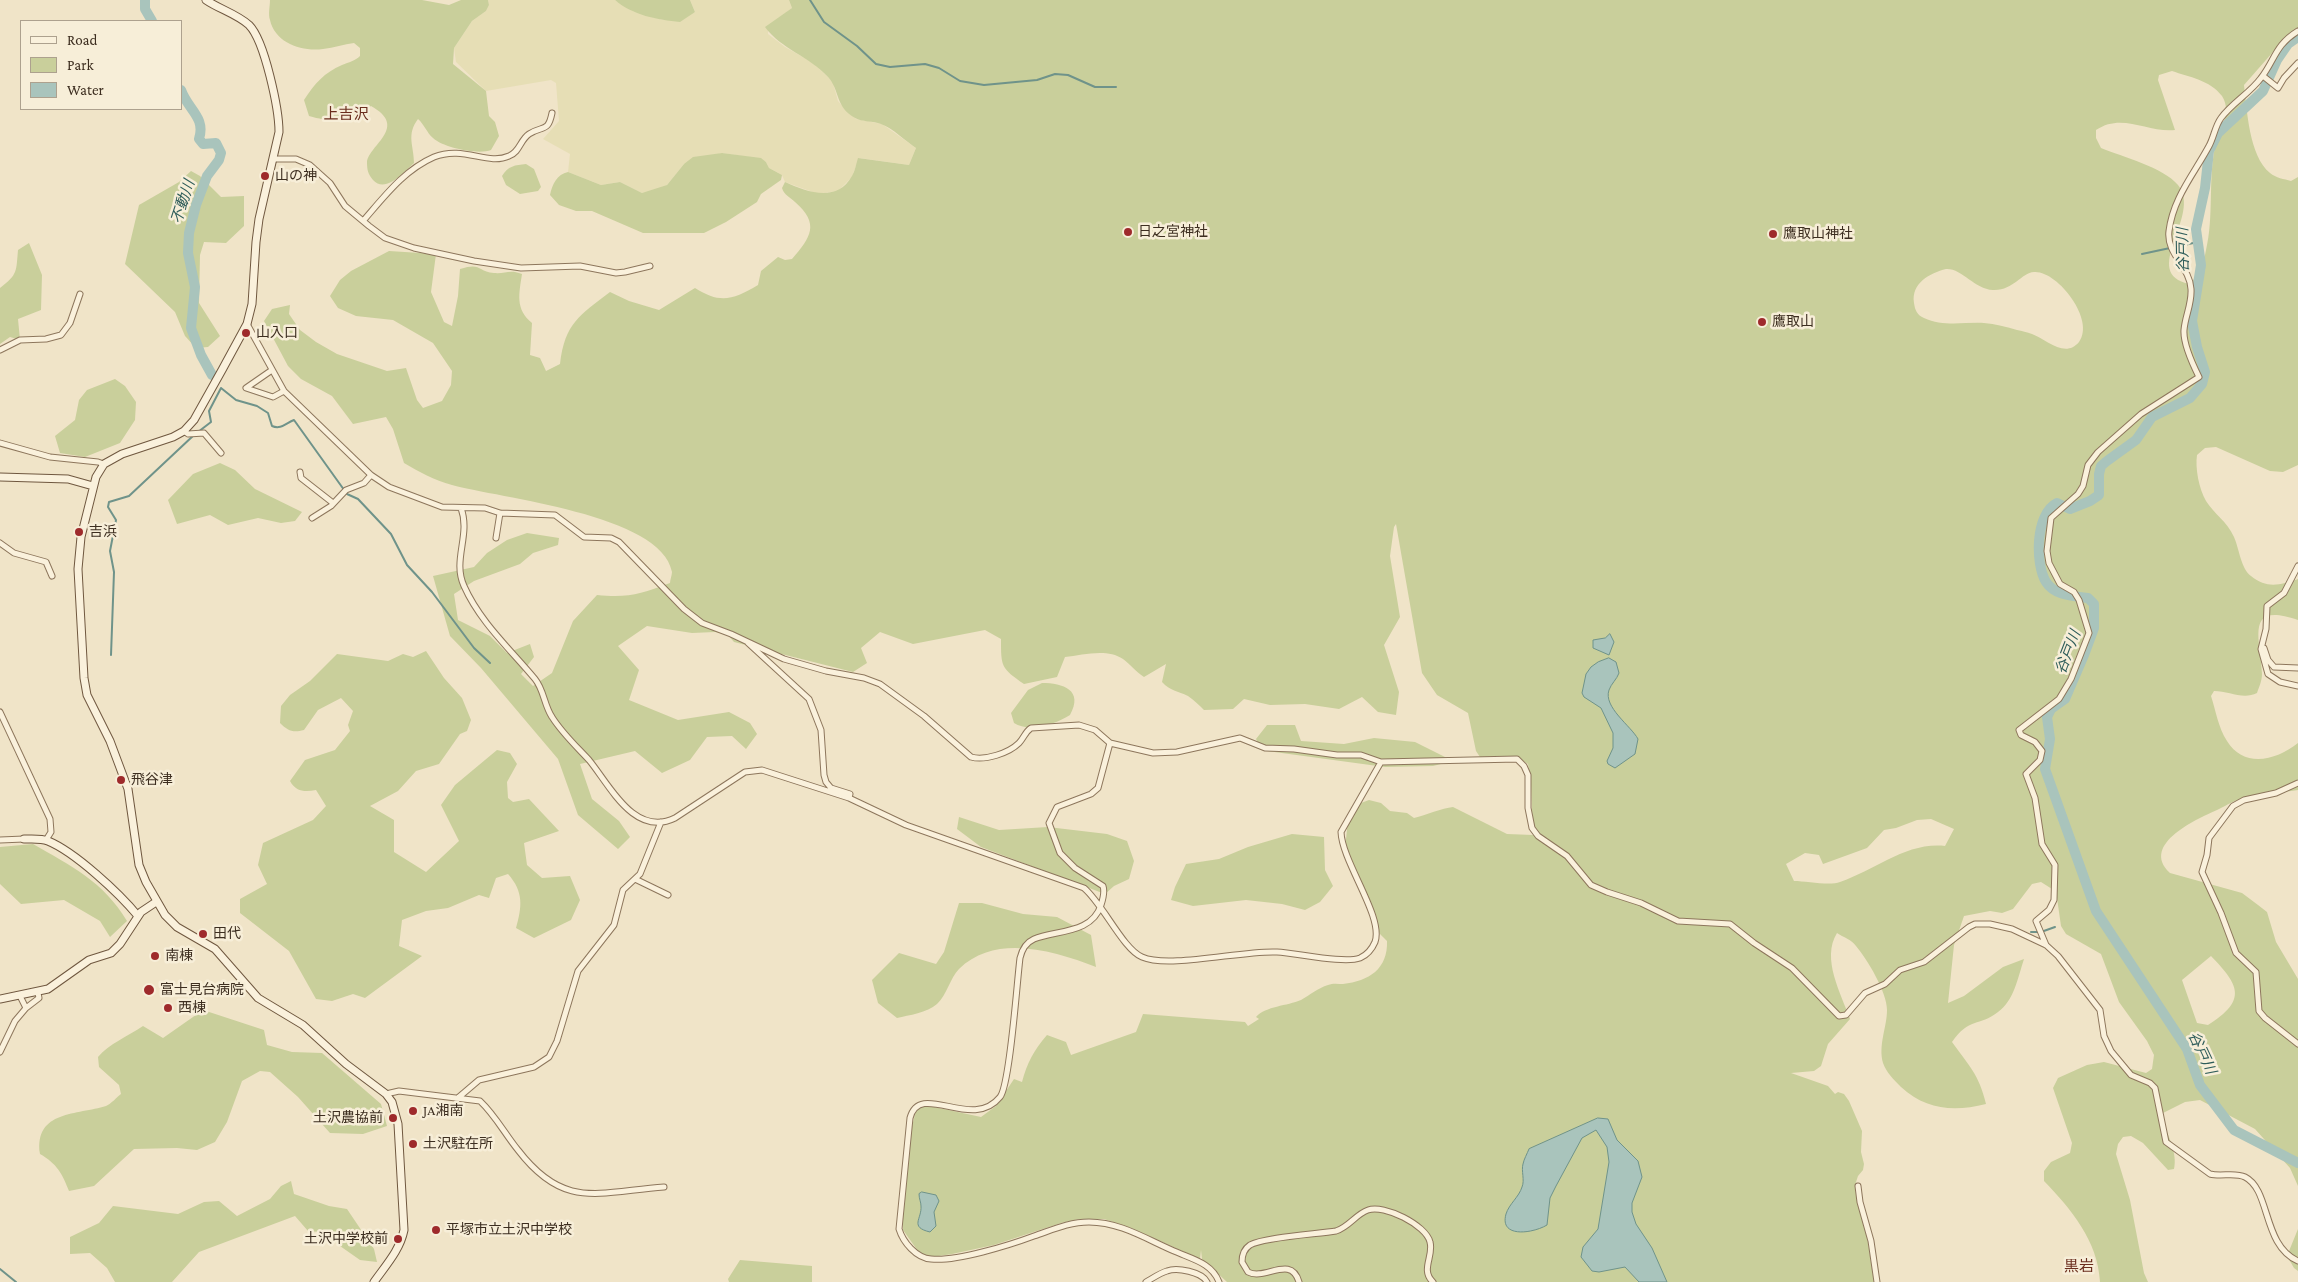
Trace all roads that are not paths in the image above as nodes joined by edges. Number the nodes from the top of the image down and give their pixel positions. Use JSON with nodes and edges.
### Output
{"nodes":[{"id":1,"x":206,"y":0,"type":"edge"},
{"id":2,"x":2298,"y":31,"type":"edge"},
{"id":3,"x":2298,"y":63,"type":"edge"},
{"id":4,"x":2262,"y":76,"type":"junction"},
{"id":5,"x":552,"y":113,"type":"dead end"},
{"id":6,"x":274,"y":159,"type":"junction"},
{"id":7,"x":363,"y":221,"type":"junction"},
{"id":8,"x":650,"y":266,"type":"dead end"},
{"id":9,"x":80,"y":294,"type":"dead end"},
{"id":10,"x":247,"y":324,"type":"junction"},
{"id":11,"x":0,"y":350,"type":"edge"},
{"id":12,"x":272,"y":370,"type":"junction"},
{"id":13,"x":284,"y":391,"type":"junction"},
{"id":14,"x":184,"y":431,"type":"junction"},
{"id":15,"x":0,"y":443,"type":"edge"},
{"id":16,"x":221,"y":453,"type":"dead end"},
{"id":17,"x":104,"y":464,"type":"junction"},
{"id":18,"x":300,"y":472,"type":"dead end"},
{"id":19,"x":372,"y":475,"type":"junction"},
{"id":20,"x":0,"y":477,"type":"edge"},
{"id":21,"x":93,"y":486,"type":"junction"},
{"id":22,"x":334,"y":503,"type":"junction"},
{"id":23,"x":461,"y":508,"type":"junction"},
{"id":24,"x":500,"y":513,"type":"junction"},
{"id":25,"x":312,"y":518,"type":"dead end"},
{"id":26,"x":496,"y":538,"type":"dead end"},
{"id":27,"x":0,"y":543,"type":"edge"},
{"id":28,"x":2298,"y":566,"type":"edge"},
{"id":29,"x":52,"y":576,"type":"dead end"},
{"id":30,"x":746,"y":641,"type":"junction"},
{"id":31,"x":2261,"y":646,"type":"junction"},
{"id":32,"x":2298,"y":668,"type":"edge"},
{"id":33,"x":2298,"y":686,"type":"edge"},
{"id":34,"x":0,"y":712,"type":"edge"},
{"id":35,"x":1110,"y":743,"type":"junction"},
{"id":36,"x":1381,"y":762,"type":"junction"},
{"id":37,"x":2298,"y":783,"type":"edge"},
{"id":38,"x":850,"y":798,"type":"junction"},
{"id":39,"x":661,"y":822,"type":"junction"},
{"id":40,"x":24,"y":839,"type":"joint"},
{"id":41,"x":0,"y":840,"type":"edge"},
{"id":42,"x":46,"y":840,"type":"junction"},
{"id":43,"x":635,"y":879,"type":"junction"},
{"id":44,"x":668,"y":895,"type":"dead end"},
{"id":45,"x":156,"y":902,"type":"junction"},
{"id":46,"x":1101,"y":906,"type":"junction"},
{"id":47,"x":138,"y":916,"type":"junction"},
{"id":48,"x":2045,"y":942,"type":"junction"},
{"id":49,"x":38,"y":993,"type":"junction"},
{"id":50,"x":20,"y":996,"type":"junction"},
{"id":51,"x":0,"y":1000,"type":"edge"},
{"id":52,"x":26,"y":1008,"type":"junction"},
{"id":53,"x":2298,"y":1044,"type":"edge"},
{"id":54,"x":0,"y":1052,"type":"edge"},
{"id":55,"x":386,"y":1094,"type":"junction"},
{"id":56,"x":458,"y":1097,"type":"junction"},
{"id":57,"x":1858,"y":1186,"type":"dead end"},
{"id":58,"x":664,"y":1187,"type":"dead end"},
{"id":59,"x":2298,"y":1261,"type":"edge"},
{"id":60,"x":1216,"y":1272,"type":"junction"},
{"id":61,"x":374,"y":1282,"type":"edge"},
{"id":62,"x":1146,"y":1282,"type":"edge"},
{"id":63,"x":1207,"y":1282,"type":"edge"},
{"id":64,"x":1220,"y":1282,"type":"edge"},
{"id":65,"x":1224,"y":1282,"type":"edge"},
{"id":66,"x":1299,"y":1282,"type":"edge"},
{"id":67,"x":1433,"y":1282,"type":"edge"},
{"id":68,"x":1878,"y":1282,"type":"edge"}],
"edges":[{"from":1,"to":6,"type":"street"},
{"from":2,"to":4,"type":"street"},
{"from":3,"to":4,"type":"street"},
{"from":4,"to":48,"type":"street"},
{"from":5,"to":7,"type":"street"},
{"from":6,"to":7,"type":"street"},
{"from":6,"to":10,"type":"street"},
{"from":7,"to":8,"type":"street"},
{"from":9,"to":11,"type":"street"},
{"from":10,"to":12,"type":"street"},
{"from":10,"to":14,"type":"street"},
{"from":12,"to":13,"type":"street"},
{"from":12,"to":13,"type":"street"},
{"from":13,"to":19,"type":"street"},
{"from":14,"to":16,"type":"street"},
{"from":14,"to":17,"type":"street"},
{"from":15,"to":17,"type":"street"},
{"from":17,"to":21,"type":"street"},
{"from":18,"to":22,"type":"street"},
{"from":19,"to":22,"type":"street"},
{"from":19,"to":23,"type":"street"},
{"from":20,"to":21,"type":"street"},
{"from":21,"to":45,"type":"street"},
{"from":22,"to":25,"type":"street"},
{"from":23,"to":24,"type":"street"},
{"from":23,"to":39,"type":"street"},
{"from":24,"to":26,"type":"street"},
{"from":24,"to":30,"type":"street"},
{"from":27,"to":29,"type":"street"},
{"from":28,"to":31,"type":"street"},
{"from":30,"to":35,"type":"street"},
{"from":30,"to":38,"type":"street"},
{"from":31,"to":32,"type":"street"},
{"from":31,"to":33,"type":"street"},
{"from":34,"to":42,"type":"street"},
{"from":35,"to":36,"type":"street"},
{"from":35,"to":46,"type":"street"},
{"from":36,"to":46,"type":"street"},
{"from":36,"to":48,"type":"street"},
{"from":37,"to":53,"type":"street"},
{"from":38,"to":39,"type":"street"},
{"from":38,"to":46,"type":"street"},
{"from":39,"to":43,"type":"street"},
{"from":40,"to":41,"type":"street"},
{"from":40,"to":42,"type":"street"},
{"from":42,"to":47,"type":"street"},
{"from":43,"to":44,"type":"street"},
{"from":43,"to":56,"type":"street"},
{"from":45,"to":47,"type":"street"},
{"from":45,"to":55,"type":"street"},
{"from":46,"to":60,"type":"street"},
{"from":47,"to":49,"type":"street"},
{"from":48,"to":59,"type":"street"},
{"from":49,"to":50,"type":"street"},
{"from":49,"to":52,"type":"street"},
{"from":50,"to":51,"type":"street"},
{"from":50,"to":52,"type":"street"},
{"from":52,"to":54,"type":"street"},
{"from":55,"to":56,"type":"street"},
{"from":55,"to":61,"type":"street"},
{"from":56,"to":58,"type":"street"},
{"from":57,"to":68,"type":"street"},
{"from":60,"to":64,"type":"street"},
{"from":60,"to":65,"type":"street"},
{"from":62,"to":63,"type":"street"},
{"from":66,"to":67,"type":"street"}]}
